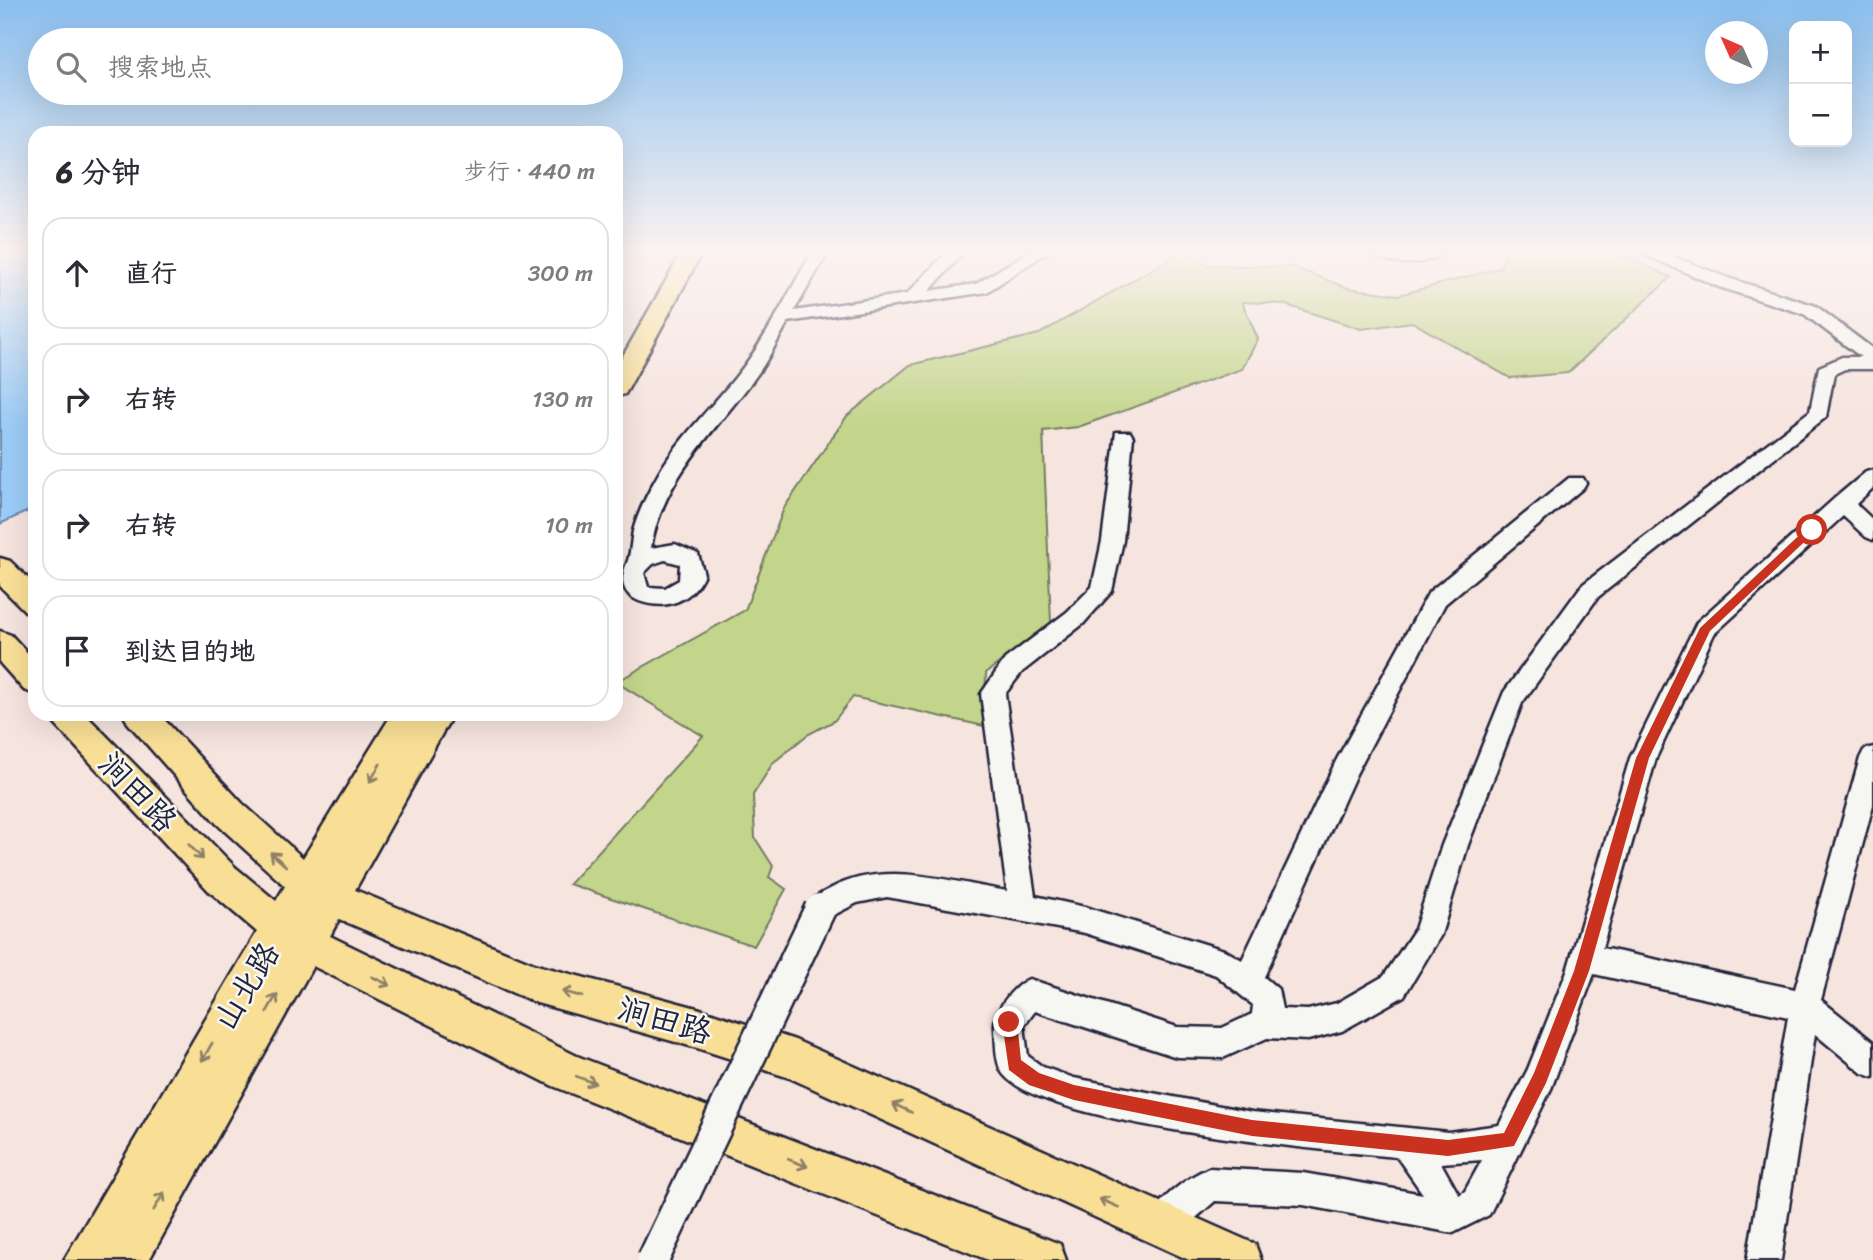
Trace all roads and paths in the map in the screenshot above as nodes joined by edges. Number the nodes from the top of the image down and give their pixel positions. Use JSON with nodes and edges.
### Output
{"nodes":[{"id":1,"x":644,"y":310,"type":"edge"},
{"id":2,"x":660,"y":310,"type":"edge"},
{"id":3,"x":786,"y":310,"type":"edge"},
{"id":4,"x":835,"y":310,"type":"edge"},
{"id":5,"x":1810,"y":310,"type":"edge"},
{"id":6,"x":781,"y":318,"type":"junction"},
{"id":7,"x":623,"y":345,"type":"edge"},
{"id":8,"x":1873,"y":361,"type":"edge"},
{"id":9,"x":623,"y":376,"type":"edge"},
{"id":10,"x":1123,"y":437,"type":"dead end"},
{"id":11,"x":1873,"y":477,"type":"edge"},
{"id":12,"x":1576,"y":482,"type":"dead end"},
{"id":13,"x":1842,"y":503,"type":"junction"},
{"id":14,"x":1873,"y":531,"type":"edge"},
{"id":15,"x":638,"y":564,"type":"junction"},
{"id":16,"x":0,"y":568,"type":"edge"},
{"id":17,"x":626,"y":591,"type":"edge"},
{"id":18,"x":28,"y":596,"type":"edge"},
{"id":19,"x":0,"y":643,"type":"edge"},
{"id":20,"x":28,"y":673,"type":"edge"},
{"id":21,"x":72,"y":721,"type":"edge"},
{"id":22,"x":146,"y":721,"type":"edge"},
{"id":23,"x":405,"y":721,"type":"edge"},
{"id":24,"x":432,"y":721,"type":"edge"},
{"id":25,"x":1873,"y":758,"type":"edge"},
{"id":26,"x":320,"y":891,"type":"junction"},
{"id":27,"x":1023,"y":907,"type":"junction"},
{"id":28,"x":294,"y":936,"type":"junction"},
{"id":29,"x":1585,"y":958,"type":"junction"},
{"id":30,"x":1247,"y":982,"type":"junction"},
{"id":31,"x":1805,"y":1006,"type":"junction"},
{"id":32,"x":1266,"y":1023,"type":"junction"},
{"id":33,"x":1873,"y":1062,"type":"edge"},
{"id":34,"x":1509,"y":1140,"type":"junction"},
{"id":35,"x":1405,"y":1142,"type":"junction"},
{"id":36,"x":1453,"y":1216,"type":"junction"},
{"id":37,"x":1161,"y":1226,"type":"junction"},
{"id":38,"x":86,"y":1260,"type":"edge"},
{"id":39,"x":125,"y":1260,"type":"edge"},
{"id":40,"x":653,"y":1260,"type":"edge"},
{"id":41,"x":1044,"y":1260,"type":"edge"},
{"id":42,"x":1239,"y":1260,"type":"edge"},
{"id":43,"x":1765,"y":1260,"type":"edge"}],
"edges":[{"from":1,"to":7,"type":"main road"},
{"from":2,"to":9,"type":"main road"},
{"from":3,"to":6,"type":"street"},
{"from":4,"to":6,"type":"street"},
{"from":5,"to":8,"type":"street"},
{"from":6,"to":15,"type":"street"},
{"from":8,"to":32,"type":"street"},
{"from":10,"to":27,"type":"street"},
{"from":11,"to":13,"type":"street"},
{"from":12,"to":30,"type":"street"},
{"from":13,"to":14,"type":"street"},
{"from":13,"to":29,"type":"street"},
{"from":15,"to":17,"type":"street"},
{"from":15,"to":17,"type":"street"},
{"from":16,"to":18,"type":"main road"},
{"from":19,"to":20,"type":"main road"},
{"from":21,"to":28,"type":"main road","name":"涧田路","one_way":true},
{"from":26,"to":22,"type":"main road","name":"涧田路","one_way":true},
{"from":23,"to":26,"type":"main road","name":"山北路","one_way":true},
{"from":24,"to":26,"type":"main road","name":"山北路"},
{"from":25,"to":31,"type":"street"},
{"from":26,"to":28,"type":"main road","name":"山北路"},
{"from":37,"to":26,"type":"main road","name":"涧田路","one_way":true},
{"from":27,"to":30,"type":"street"},
{"from":27,"to":40,"type":"street","bridge":true},
{"from":28,"to":38,"type":"main road","name":"山北路","one_way":true},
{"from":39,"to":28,"type":"main road","name":"山北路","one_way":true},
{"from":28,"to":41,"type":"main road","name":"涧田路","one_way":true},
{"from":29,"to":31,"type":"street"},
{"from":29,"to":34,"type":"street"},
{"from":30,"to":32,"type":"street"},
{"from":31,"to":33,"type":"street"},
{"from":31,"to":43,"type":"street"},
{"from":32,"to":35,"type":"street"},
{"from":34,"to":35,"type":"street"},
{"from":34,"to":36,"type":"street"},
{"from":35,"to":36,"type":"street"},
{"from":36,"to":37,"type":"street"},
{"from":37,"to":42,"type":"main road","name":"涧田路"}]}
